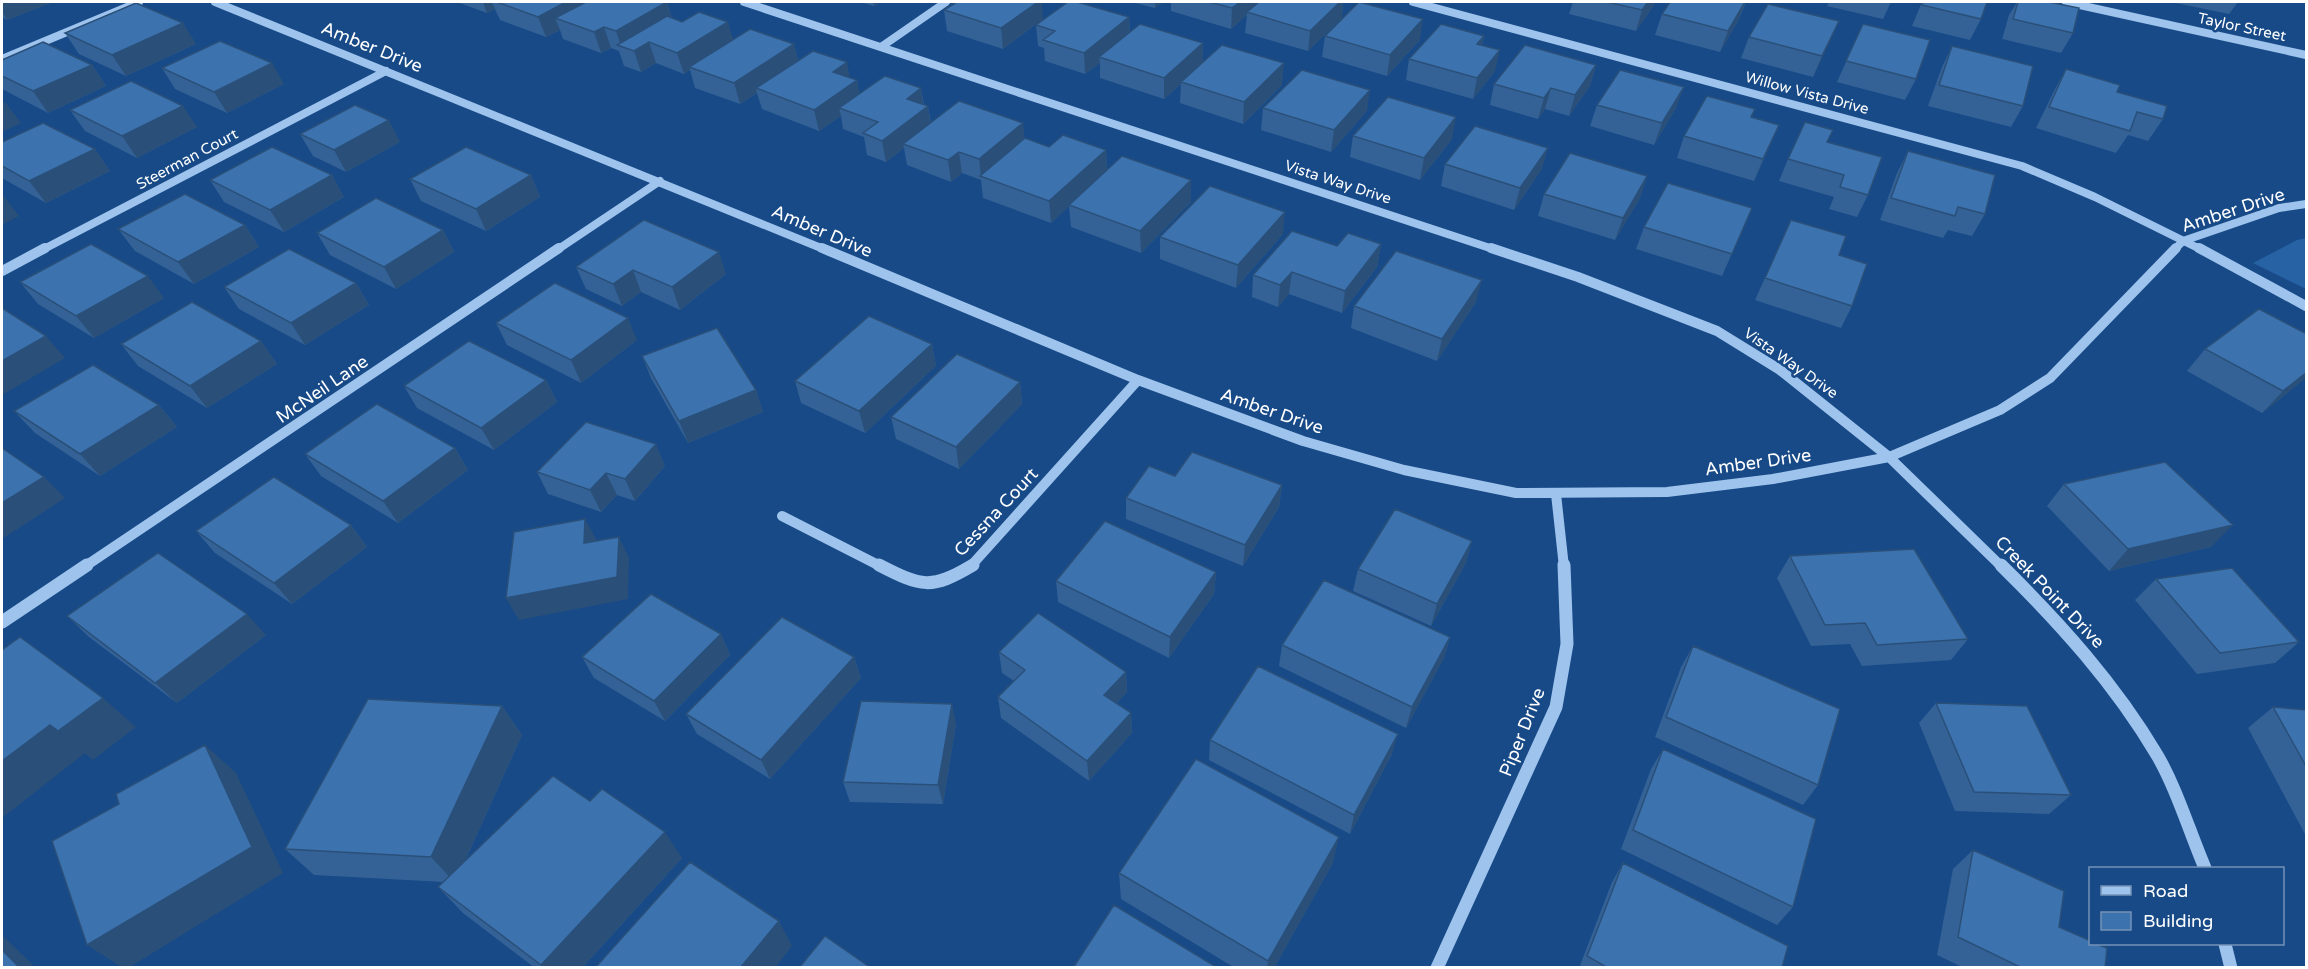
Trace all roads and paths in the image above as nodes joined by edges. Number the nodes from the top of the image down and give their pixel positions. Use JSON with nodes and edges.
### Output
{"nodes":[{"id":1,"x":140,"y":2,"type":"edge"},
{"id":2,"x":215,"y":2,"type":"edge"},
{"id":3,"x":744,"y":2,"type":"edge"},
{"id":4,"x":946,"y":2,"type":"edge"},
{"id":5,"x":1413,"y":2,"type":"edge"},
{"id":6,"x":2066,"y":2,"type":"edge"},
{"id":7,"x":2083,"y":3,"type":"edge"},
{"id":8,"x":881,"y":46,"type":"junction"},
{"id":9,"x":2307,"y":55,"type":"edge"},
{"id":10,"x":2,"y":59,"type":"edge"},
{"id":11,"x":386,"y":71,"type":"junction"},
{"id":12,"x":660,"y":181,"type":"junction"},
{"id":13,"x":2307,"y":204,"type":"edge"},
{"id":14,"x":2183,"y":241,"type":"junction"},
{"id":15,"x":2,"y":271,"type":"edge"},
{"id":16,"x":2307,"y":306,"type":"edge"},
{"id":17,"x":1138,"y":380,"type":"junction"},
{"id":18,"x":1889,"y":457,"type":"junction"},
{"id":19,"x":1556,"y":494,"type":"junction"},
{"id":20,"x":782,"y":516,"type":"dead end"},
{"id":21,"x":2,"y":622,"type":"edge"},
{"id":22,"x":2205,"y":867,"type":"edge"},
{"id":23,"x":2225,"y":945,"type":"edge"},
{"id":24,"x":1437,"y":968,"type":"edge"},
{"id":25,"x":2231,"y":968,"type":"edge"}],
"edges":[{"from":1,"to":10,"type":"street"},
{"from":2,"to":11,"type":"street","name":"Amber Drive"},
{"from":3,"to":8,"type":"street","name":"Vista Way Drive"},
{"from":4,"to":8,"type":"street"},
{"from":5,"to":14,"type":"street","name":"Willow Vista Drive"},
{"from":6,"to":7,"type":"street","name":"Taylor Street"},
{"from":7,"to":9,"type":"street","name":"Taylor Street"},
{"from":8,"to":18,"type":"street","name":"Vista Way Drive"},
{"from":11,"to":12,"type":"street","name":"Amber Drive"},
{"from":11,"to":15,"type":"street","name":"Steerman Court"},
{"from":12,"to":17,"type":"street","name":"Amber Drive"},
{"from":12,"to":21,"type":"street","name":"McNeil Lane"},
{"from":13,"to":14,"type":"street","name":"Amber Drive"},
{"from":14,"to":16,"type":"street","name":"Willow Vista Drive"},
{"from":14,"to":18,"type":"street","name":"Amber Drive"},
{"from":17,"to":19,"type":"street","name":"Amber Drive"},
{"from":17,"to":20,"type":"street","name":"Cessna Court"},
{"from":18,"to":19,"type":"street","name":"Amber Drive"},
{"from":18,"to":22,"type":"street","name":"Creek Point Drive"},
{"from":19,"to":24,"type":"street","name":"Piper Drive"},
{"from":23,"to":25,"type":"street"}]}
